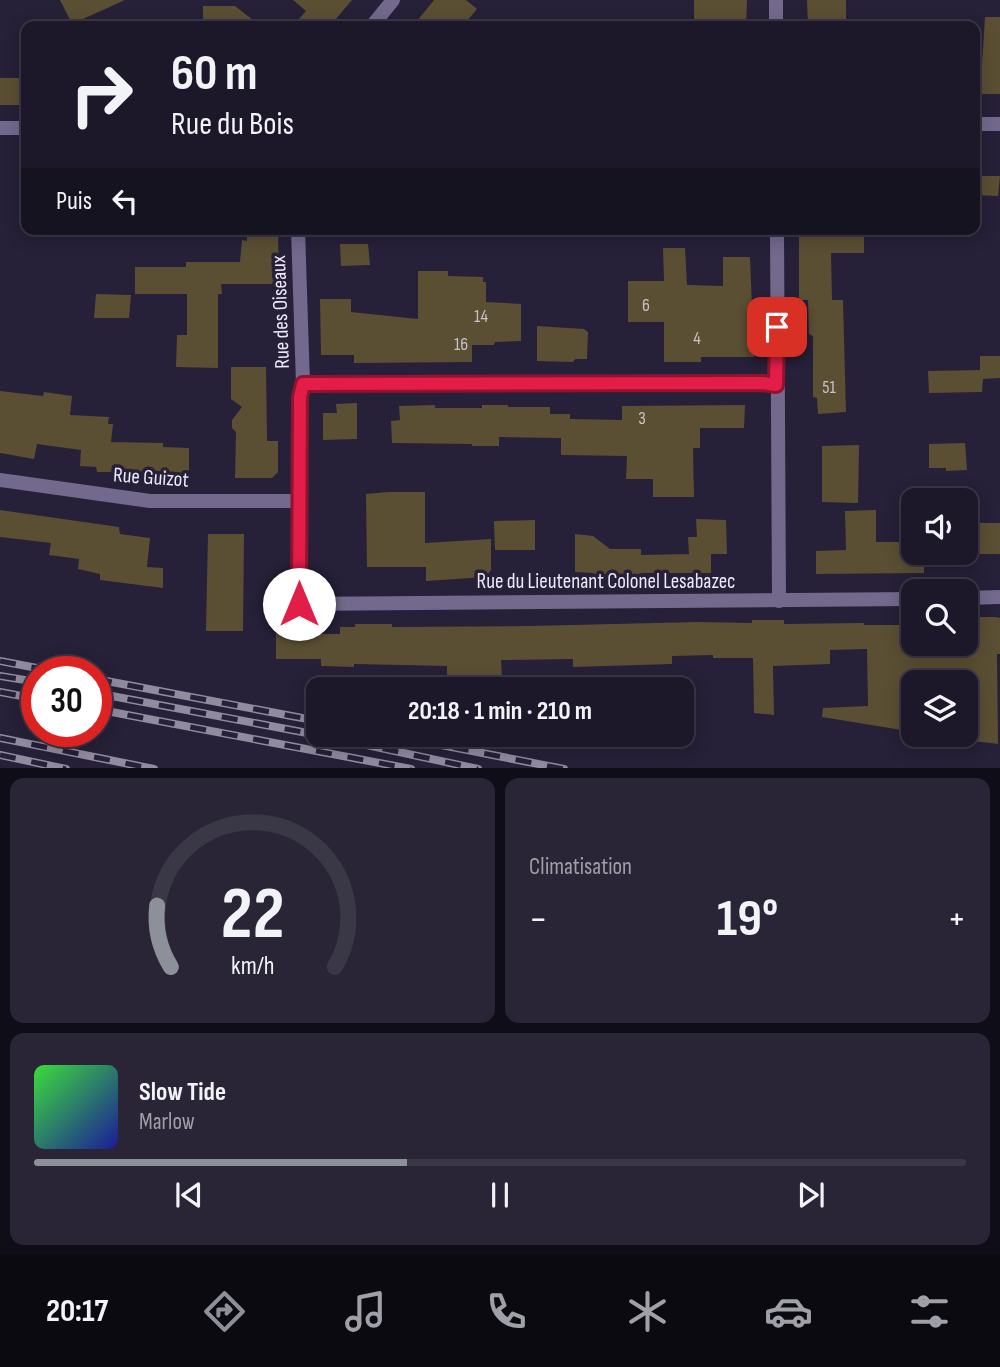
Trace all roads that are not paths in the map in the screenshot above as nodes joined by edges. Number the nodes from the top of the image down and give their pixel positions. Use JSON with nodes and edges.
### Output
{"nodes":[{"id":1,"x":393,"y":0,"type":"edge"},
{"id":2,"x":776,"y":0,"type":"edge"},
{"id":3,"x":376,"y":21,"type":"edge"},
{"id":4,"x":776,"y":21,"type":"edge"},
{"id":5,"x":980,"y":124,"type":"edge"},
{"id":6,"x":1000,"y":124,"type":"edge"},
{"id":7,"x":0,"y":128,"type":"edge"},
{"id":8,"x":21,"y":128,"type":"edge"},
{"id":9,"x":298,"y":235,"type":"edge"},
{"id":10,"x":777,"y":235,"type":"edge"},
{"id":11,"x":303,"y":384,"type":"junction"},
{"id":12,"x":776,"y":385,"type":"junction"},
{"id":13,"x":0,"y":480,"type":"edge"},
{"id":14,"x":300,"y":501,"type":"junction"},
{"id":15,"x":1000,"y":597,"type":"edge"},
{"id":16,"x":978,"y":598,"type":"edge"},
{"id":17,"x":901,"y":599,"type":"edge"},
{"id":18,"x":779,"y":601,"type":"junction"},
{"id":19,"x":299,"y":604,"type":"joint"}],
"edges":[{"from":1,"to":3,"type":"street"},
{"from":2,"to":4,"type":"street"},
{"from":5,"to":6,"type":"street"},
{"from":7,"to":8,"type":"street"},
{"from":9,"to":11,"type":"street","name":"Rue des Oiseaux"},
{"from":10,"to":12,"type":"street"},
{"from":11,"to":12,"type":"street"},
{"from":11,"to":14,"type":"street","name":"Rue des Oiseaux"},
{"from":12,"to":18,"type":"street"},
{"from":13,"to":14,"type":"street","name":"Rue Guizot"},
{"from":14,"to":19,"type":"street","name":"Rue des Oiseaux"},
{"from":15,"to":16,"type":"street"},
{"from":17,"to":18,"type":"street","name":"Rue du Lieutenant Colonel Lesabazec"},
{"from":18,"to":19,"type":"street","name":"Rue du Lieutenant Colonel Lesabazec"}]}
